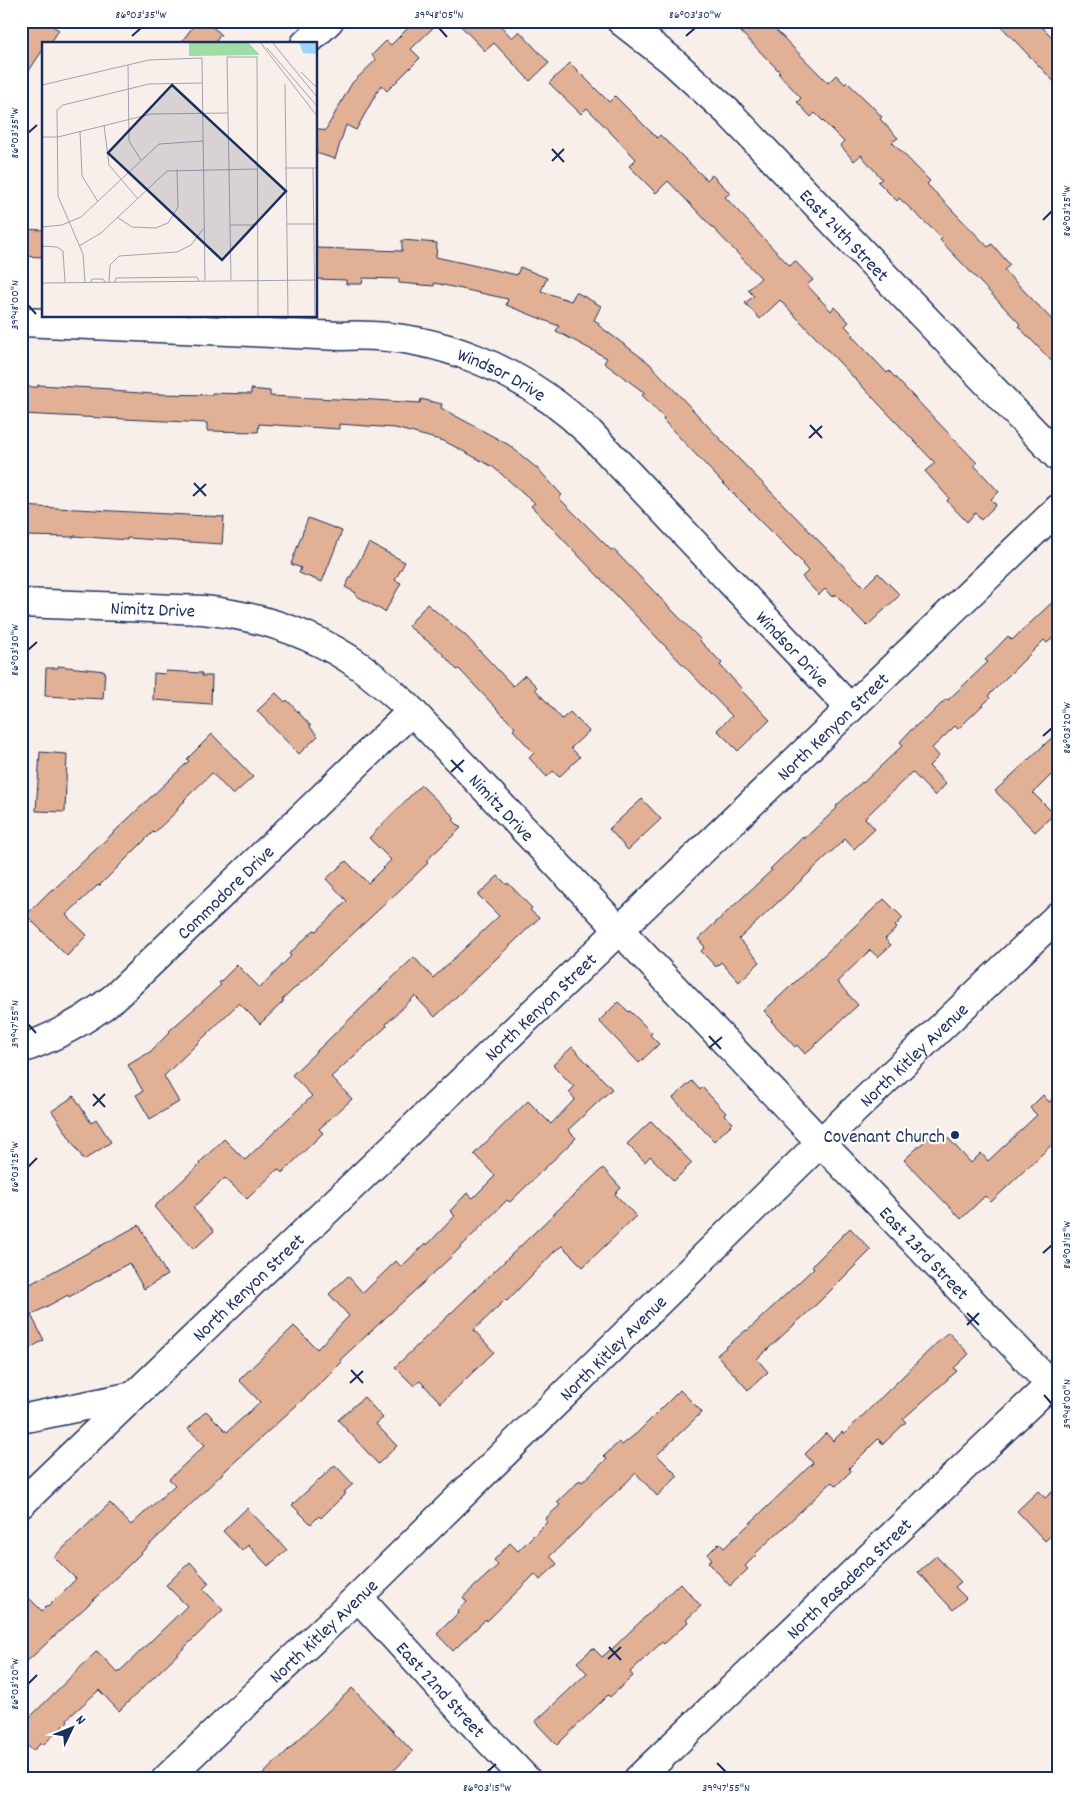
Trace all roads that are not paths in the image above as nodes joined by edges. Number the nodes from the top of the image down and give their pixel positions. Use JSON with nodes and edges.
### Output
{"nodes":[{"id":1,"x":329,"y":21,"type":"edge"},
{"id":2,"x":621,"y":21,"type":"edge"},
{"id":3,"x":307,"y":42,"type":"edge"},
{"id":4,"x":21,"y":322,"type":"edge"},
{"id":5,"x":204,"y":323,"type":"edge"},
{"id":6,"x":1059,"y":458,"type":"edge"},
{"id":7,"x":1059,"y":508,"type":"edge"},
{"id":8,"x":21,"y":603,"type":"edge"},
{"id":9,"x":850,"y":708,"type":"junction"},
{"id":10,"x":412,"y":711,"type":"junction"},
{"id":11,"x":1059,"y":915,"type":"edge"},
{"id":12,"x":618,"y":930,"type":"junction"},
{"id":13,"x":21,"y":1049,"type":"edge"},
{"id":14,"x":820,"y":1142,"type":"junction"},
{"id":15,"x":1054,"y":1380,"type":"edge"},
{"id":16,"x":133,"y":1396,"type":"junction"},
{"id":17,"x":21,"y":1419,"type":"edge"},
{"id":18,"x":21,"y":1504,"type":"edge"},
{"id":19,"x":358,"y":1597,"type":"junction"},
{"id":20,"x":166,"y":1779,"type":"edge"},
{"id":21,"x":526,"y":1779,"type":"edge"},
{"id":22,"x":638,"y":1779,"type":"edge"}],
"edges":[{"from":1,"to":3,"type":"street"},
{"from":2,"to":6,"type":"street","name":"East 24th Street"},
{"from":4,"to":5,"type":"street","name":"Windsor Drive"},
{"from":5,"to":9,"type":"street","name":"Windsor Drive"},
{"from":7,"to":9,"type":"street","name":"North Kenyon Street"},
{"from":8,"to":10,"type":"street","name":"Nimitz Drive"},
{"from":9,"to":12,"type":"street","name":"North Kenyon Street"},
{"from":10,"to":12,"type":"street","name":"Nimitz Drive"},
{"from":10,"to":13,"type":"street","name":"Commodore Drive"},
{"from":11,"to":14,"type":"street","name":"North Kitley Avenue"},
{"from":12,"to":14,"type":"street","name":"Nimitz Drive"},
{"from":12,"to":16,"type":"street","name":"North Kenyon Street"},
{"from":14,"to":15,"type":"street","name":"East 23rd Street"},
{"from":14,"to":19,"type":"street","name":"North Kitley Avenue"},
{"from":15,"to":22,"type":"street","name":"North Pasadena Street"},
{"from":16,"to":17,"type":"street"},
{"from":16,"to":18,"type":"street","name":"North Kenyon Street"},
{"from":19,"to":20,"type":"street","name":"North Kitley Avenue"},
{"from":19,"to":21,"type":"street","name":"East 22nd Street"}]}
